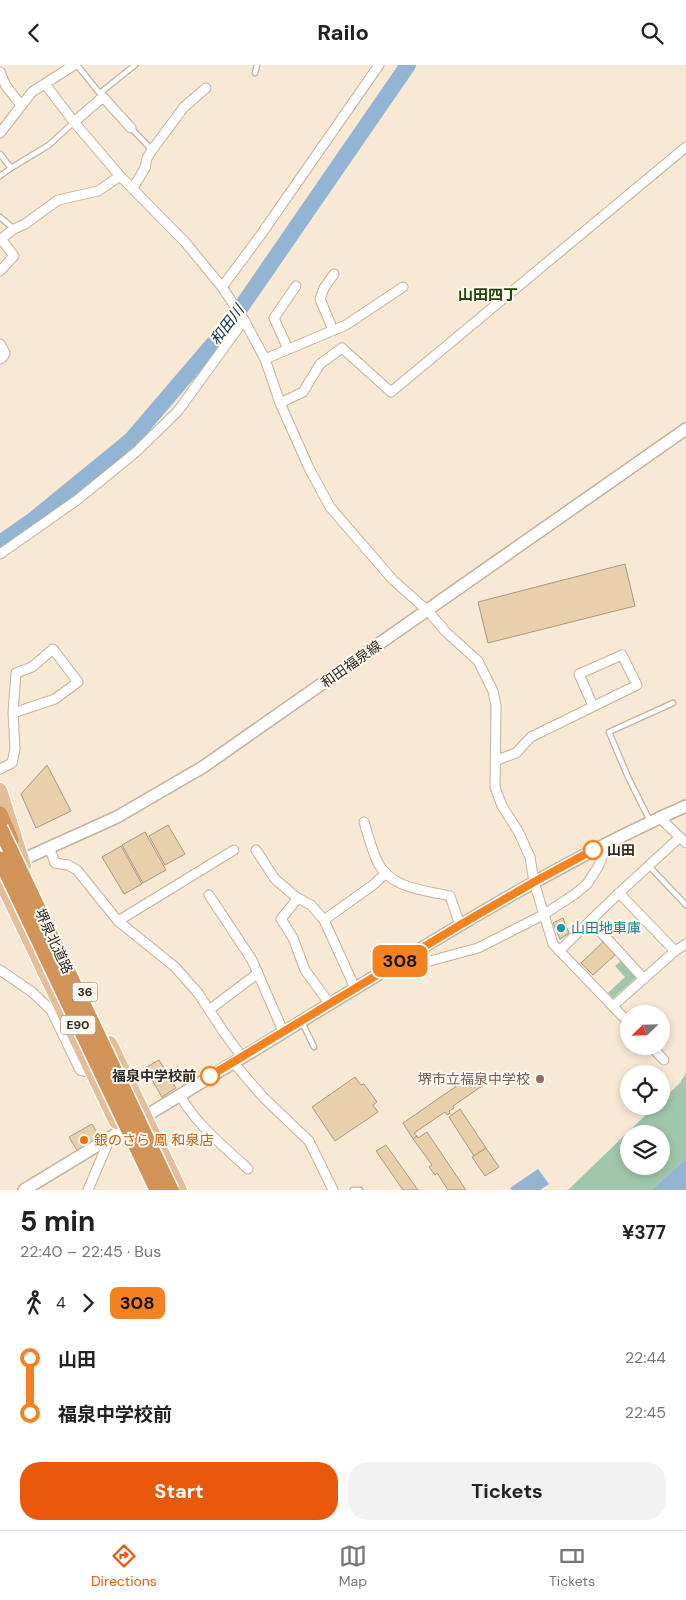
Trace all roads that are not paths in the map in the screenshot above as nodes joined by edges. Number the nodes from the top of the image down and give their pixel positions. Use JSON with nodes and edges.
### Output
{"nodes":[{"id":1,"x":76,"y":65,"type":"edge"},
{"id":2,"x":135,"y":65,"type":"edge"},
{"id":3,"x":257,"y":65,"type":"edge"},
{"id":4,"x":379,"y":65,"type":"edge"},
{"id":5,"x":0,"y":72,"type":"edge"},
{"id":6,"x":255,"y":73,"type":"dead end"},
{"id":7,"x":45,"y":83,"type":"junction"},
{"id":8,"x":206,"y":88,"type":"dead end"},
{"id":9,"x":101,"y":95,"type":"junction"},
{"id":10,"x":21,"y":105,"type":"junction"},
{"id":11,"x":74,"y":123,"type":"junction"},
{"id":12,"x":131,"y":128,"type":"joint"},
{"id":13,"x":0,"y":133,"type":"edge"},
{"id":14,"x":686,"y":147,"type":"edge"},
{"id":15,"x":152,"y":150,"type":"junction"},
{"id":16,"x":0,"y":154,"type":"edge"},
{"id":17,"x":11,"y":168,"type":"junction"},
{"id":18,"x":0,"y":176,"type":"edge"},
{"id":19,"x":120,"y":176,"type":"junction"},
{"id":20,"x":133,"y":188,"type":"junction"},
{"id":21,"x":0,"y":217,"type":"edge"},
{"id":22,"x":14,"y":229,"type":"junction"},
{"id":23,"x":0,"y":271,"type":"edge"},
{"id":24,"x":334,"y":274,"type":"dead end"},
{"id":25,"x":296,"y":286,"type":"dead end"},
{"id":26,"x":222,"y":287,"type":"junction"},
{"id":27,"x":403,"y":287,"type":"dead end"},
{"id":28,"x":242,"y":318,"type":"junction"},
{"id":29,"x":333,"y":330,"type":"junction"},
{"id":30,"x":0,"y":344,"type":"edge"},
{"id":31,"x":288,"y":349,"type":"junction"},
{"id":32,"x":0,"y":359,"type":"edge"},
{"id":33,"x":265,"y":359,"type":"junction"},
{"id":34,"x":280,"y":403,"type":"junction"},
{"id":35,"x":686,"y":429,"type":"edge"},
{"id":36,"x":0,"y":554,"type":"edge"},
{"id":37,"x":428,"y":611,"type":"junction"},
{"id":38,"x":673,"y":703,"type":"dead end"},
{"id":39,"x":593,"y":707,"type":"junction"},
{"id":40,"x":13,"y":713,"type":"junction"},
{"id":41,"x":497,"y":760,"type":"junction"},
{"id":42,"x":0,"y":769,"type":"edge"},
{"id":43,"x":0,"y":791,"type":"edge"},
{"id":44,"x":686,"y":807,"type":"edge"},
{"id":45,"x":0,"y":814,"type":"edge"},
{"id":46,"x":656,"y":820,"type":"junction"},
{"id":47,"x":364,"y":822,"type":"dead end"},
{"id":48,"x":0,"y":828,"type":"edge"},
{"id":49,"x":683,"y":840,"type":"edge"},
{"id":50,"x":608,"y":843,"type":"junction"},
{"id":51,"x":49,"y":847,"type":"junction"},
{"id":52,"x":256,"y":849,"type":"dead end"},
{"id":53,"x":234,"y":850,"type":"dead end"},
{"id":54,"x":0,"y":859,"type":"edge"},
{"id":55,"x":21,"y":860,"type":"junction"},
{"id":56,"x":649,"y":865,"type":"junction"},
{"id":57,"x":0,"y":871,"type":"edge"},
{"id":58,"x":386,"y":873,"type":"junction"},
{"id":59,"x":0,"y":879,"type":"edge"},
{"id":60,"x":534,"y":882,"type":"junction"},
{"id":61,"x":619,"y":893,"type":"junction"},
{"id":62,"x":209,"y":895,"type":"dead end"},
{"id":63,"x":298,"y":898,"type":"junction"},
{"id":64,"x":686,"y":905,"type":"edge"},
{"id":65,"x":543,"y":915,"type":"junction"},
{"id":66,"x":324,"y":920,"type":"junction"},
{"id":67,"x":118,"y":921,"type":"junction"},
{"id":68,"x":590,"y":921,"type":"junction"},
{"id":69,"x":460,"y":925,"type":"junction"},
{"id":70,"x":686,"y":944,"type":"edge"},
{"id":71,"x":559,"y":951,"type":"junction"},
{"id":72,"x":675,"y":951,"type":"junction"},
{"id":73,"x":0,"y":970,"type":"edge"},
{"id":74,"x":258,"y":973,"type":"junction"},
{"id":75,"x":377,"y":975,"type":"junction"},
{"id":76,"x":644,"y":979,"type":"junction"},
{"id":77,"x":355,"y":988,"type":"junction"},
{"id":78,"x":329,"y":1003,"type":"junction"},
{"id":79,"x":614,"y":1006,"type":"junction"},
{"id":80,"x":209,"y":1010,"type":"junction"},
{"id":81,"x":620,"y":1013,"type":"edge"},
{"id":82,"x":301,"y":1020,"type":"junction"},
{"id":83,"x":283,"y":1031,"type":"junction"},
{"id":84,"x":314,"y":1047,"type":"dead end"},
{"id":85,"x":659,"y":1055,"type":"edge"},
{"id":86,"x":237,"y":1059,"type":"junction"},
{"id":87,"x":664,"y":1060,"type":"dead end"},
{"id":88,"x":94,"y":1074,"type":"junction"},
{"id":89,"x":180,"y":1095,"type":"junction"},
{"id":90,"x":145,"y":1116,"type":"junction"},
{"id":91,"x":116,"y":1135,"type":"junction"},
{"id":92,"x":248,"y":1169,"type":"dead end"},
{"id":93,"x":24,"y":1190,"type":"edge"},
{"id":94,"x":88,"y":1190,"type":"edge"},
{"id":95,"x":149,"y":1190,"type":"edge"},
{"id":96,"x":157,"y":1190,"type":"edge"},
{"id":97,"x":171,"y":1190,"type":"edge"},
{"id":98,"x":180,"y":1190,"type":"edge"},
{"id":99,"x":333,"y":1190,"type":"edge"},
{"id":100,"x":353,"y":1190,"type":"edge"},
{"id":101,"x":360,"y":1190,"type":"edge"}],
"edges":[{"from":1,"to":7,"type":"street"},
{"from":1,"to":9,"type":"lane"},
{"from":2,"to":9,"type":"lane"},
{"from":3,"to":6,"type":"lane"},
{"from":4,"to":26,"type":"street"},
{"from":5,"to":10,"type":"street"},
{"from":7,"to":10,"type":"street"},
{"from":7,"to":11,"type":"street"},
{"from":8,"to":15,"type":"street"},
{"from":9,"to":11,"type":"street"},
{"from":9,"to":12,"type":"street"},
{"from":10,"to":13,"type":"street"},
{"from":11,"to":17,"type":"lane"},
{"from":11,"to":19,"type":"street"},
{"from":12,"to":15,"type":"lane"},
{"from":14,"to":34,"type":"street"},
{"from":15,"to":20,"type":"street"},
{"from":16,"to":17,"type":"lane"},
{"from":17,"to":18,"type":"lane"},
{"from":19,"to":20,"type":"street"},
{"from":19,"to":22,"type":"street"},
{"from":20,"to":26,"type":"street"},
{"from":21,"to":22,"type":"lane"},
{"from":22,"to":23,"type":"street"},
{"from":24,"to":29,"type":"street"},
{"from":25,"to":31,"type":"street"},
{"from":26,"to":28,"type":"street"},
{"from":27,"to":29,"type":"street"},
{"from":28,"to":33,"type":"street"},
{"from":28,"to":36,"type":"street"},
{"from":29,"to":31,"type":"street"},
{"from":30,"to":32,"type":"street"},
{"from":31,"to":33,"type":"street"},
{"from":33,"to":34,"type":"street"},
{"from":34,"to":37,"type":"street"},
{"from":35,"to":37,"type":"main road","name":"和田福泉線"},
{"from":37,"to":41,"type":"street"},
{"from":37,"to":51,"type":"main road","name":"和田福泉線"},
{"from":38,"to":46,"type":"lane"},
{"from":39,"to":39,"type":"street"},
{"from":39,"to":41,"type":"street"},
{"from":40,"to":40,"type":"street"},
{"from":40,"to":42,"type":"street"},
{"from":41,"to":60,"type":"street"},
{"from":43,"to":55,"type":"main road","number":"36"},
{"from":44,"to":46,"type":"main road"},
{"from":45,"to":55,"type":"highway"},
{"from":46,"to":49,"type":"street"},
{"from":46,"to":50,"type":"main road"},
{"from":47,"to":58,"type":"street"},
{"from":48,"to":97,"type":"highway","name":"堺泉北道路","number":"E90","bridge":true},
{"from":49,"to":56,"type":"street"},
{"from":50,"to":60,"type":"main road"},
{"from":50,"to":65,"type":"street"},
{"from":51,"to":55,"type":"main road","name":"和田福泉線"},
{"from":51,"to":67,"type":"street"},
{"from":52,"to":63,"type":"street"},
{"from":53,"to":67,"type":"street"},
{"from":54,"to":96,"type":"highway","name":"堺泉北道路","number":"E90","bridge":true},
{"from":55,"to":57,"type":"main road","name":"和田福泉線"},
{"from":55,"to":90,"type":"main road","number":"36"},
{"from":56,"to":61,"type":"street"},
{"from":56,"to":64,"type":"lane"},
{"from":58,"to":66,"type":"street"},
{"from":58,"to":69,"type":"street"},
{"from":59,"to":88,"type":"main road","number":"36"},
{"from":60,"to":65,"type":"street"},
{"from":60,"to":69,"type":"main road"},
{"from":61,"to":68,"type":"street"},
{"from":61,"to":72,"type":"street"},
{"from":62,"to":74,"type":"street"},
{"from":63,"to":66,"type":"street"},
{"from":63,"to":78,"type":"street"},
{"from":65,"to":71,"type":"street"},
{"from":65,"to":75,"type":"street"},
{"from":66,"to":77,"type":"street"},
{"from":67,"to":80,"type":"street"},
{"from":68,"to":71,"type":"street"},
{"from":68,"to":76,"type":"street"},
{"from":69,"to":75,"type":"main road"},
{"from":70,"to":72,"type":"street"},
{"from":71,"to":79,"type":"street"},
{"from":72,"to":76,"type":"street"},
{"from":73,"to":88,"type":"street"},
{"from":74,"to":80,"type":"street"},
{"from":74,"to":83,"type":"street"},
{"from":75,"to":77,"type":"main road"},
{"from":76,"to":79,"type":"street"},
{"from":77,"to":78,"type":"main road"},
{"from":78,"to":82,"type":"main road"},
{"from":79,"to":81,"type":"street"},
{"from":80,"to":86,"type":"street"},
{"from":82,"to":83,"type":"main road"},
{"from":82,"to":84,"type":"lane"},
{"from":83,"to":86,"type":"main road"},
{"from":85,"to":87,"type":"street"},
{"from":86,"to":89,"type":"main road"},
{"from":86,"to":99,"type":"street"},
{"from":88,"to":91,"type":"main road","number":"36"},
{"from":89,"to":90,"type":"main road"},
{"from":89,"to":92,"type":"street"},
{"from":90,"to":91,"type":"main road"},
{"from":90,"to":98,"type":"main road","number":"36"},
{"from":91,"to":93,"type":"main road"},
{"from":91,"to":94,"type":"street"},
{"from":91,"to":95,"type":"main road","number":"36"},
{"from":100,"to":101,"type":"lane"}]}
